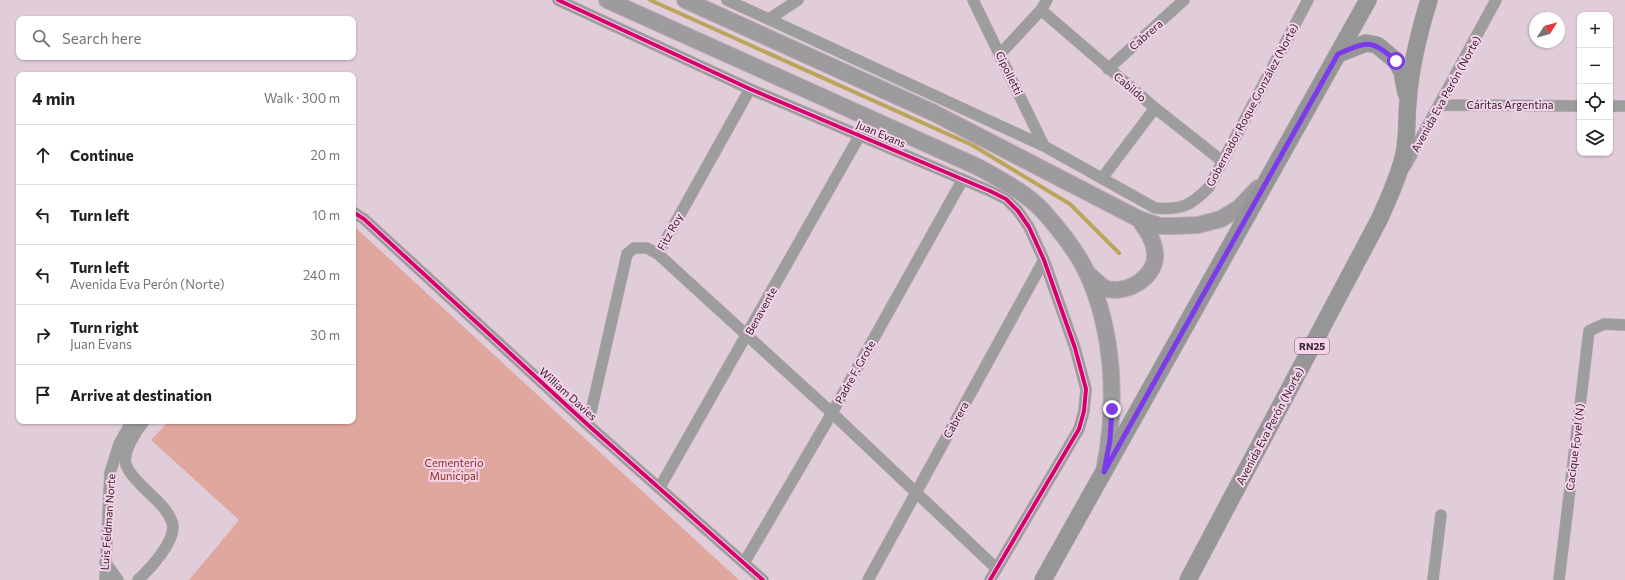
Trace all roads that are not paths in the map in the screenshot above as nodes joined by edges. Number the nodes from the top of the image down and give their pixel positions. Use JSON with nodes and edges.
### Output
{"nodes":[{"id":1,"x":558,"y":0,"type":"edge"},
{"id":2,"x":607,"y":0,"type":"edge"},
{"id":3,"x":685,"y":0,"type":"edge"},
{"id":4,"x":728,"y":0,"type":"edge"},
{"id":5,"x":798,"y":0,"type":"edge"},
{"id":6,"x":973,"y":0,"type":"edge"},
{"id":7,"x":1047,"y":0,"type":"edge"},
{"id":8,"x":1184,"y":0,"type":"edge"},
{"id":9,"x":1308,"y":0,"type":"edge"},
{"id":10,"x":1368,"y":0,"type":"edge"},
{"id":11,"x":1429,"y":0,"type":"edge"},
{"id":12,"x":1496,"y":0,"type":"edge"},
{"id":13,"x":1041,"y":10,"type":"junction"},
{"id":14,"x":769,"y":19,"type":"junction"},
{"id":15,"x":1000,"y":54,"type":"junction"},
{"id":16,"x":1338,"y":54,"type":"junction"},
{"id":17,"x":1108,"y":69,"type":"junction"},
{"id":18,"x":750,"y":89,"type":"junction"},
{"id":19,"x":1407,"y":103,"type":"junction"},
{"id":20,"x":1440,"y":105,"type":"junction"},
{"id":21,"x":1577,"y":106,"type":"edge"},
{"id":22,"x":1613,"y":106,"type":"edge"},
{"id":23,"x":1625,"y":106,"type":"edge"},
{"id":24,"x":1155,"y":108,"type":"junction"},
{"id":25,"x":860,"y":135,"type":"junction"},
{"id":26,"x":1044,"y":146,"type":"junction"},
{"id":27,"x":1222,"y":161,"type":"junction"},
{"id":28,"x":1279,"y":161,"type":"junction"},
{"id":29,"x":1103,"y":177,"type":"junction"},
{"id":30,"x":963,"y":179,"type":"junction"},
{"id":31,"x":1394,"y":187,"type":"junction"},
{"id":32,"x":356,"y":214,"type":"edge"},
{"id":33,"x":356,"y":219,"type":"edge"},
{"id":34,"x":364,"y":219,"type":"junction"},
{"id":35,"x":1139,"y":219,"type":"junction"},
{"id":36,"x":658,"y":254,"type":"junction"},
{"id":37,"x":1044,"y":260,"type":"junction"},
{"id":38,"x":1086,"y":272,"type":"junction"},
{"id":39,"x":1625,"y":325,"type":"edge"},
{"id":40,"x":747,"y":336,"type":"junction"},
{"id":41,"x":832,"y":413,"type":"junction"},
{"id":42,"x":130,"y":424,"type":"edge"},
{"id":43,"x":142,"y":424,"type":"edge"},
{"id":44,"x":588,"y":425,"type":"junction"},
{"id":45,"x":1104,"y":472,"type":"junction"},
{"id":46,"x":110,"y":473,"type":"junction"},
{"id":47,"x":132,"y":475,"type":"junction"},
{"id":48,"x":660,"y":487,"type":"junction"},
{"id":49,"x":916,"y":492,"type":"junction"},
{"id":50,"x":1441,"y":515,"type":"dead end"},
{"id":51,"x":104,"y":561,"type":"junction"},
{"id":52,"x":744,"y":563,"type":"junction"},
{"id":53,"x":996,"y":568,"type":"junction"},
{"id":54,"x":138,"y":579,"type":"edge"},
{"id":55,"x":104,"y":580,"type":"edge"},
{"id":56,"x":118,"y":580,"type":"edge"},
{"id":57,"x":763,"y":580,"type":"edge"},
{"id":58,"x":868,"y":580,"type":"edge"},
{"id":59,"x":990,"y":580,"type":"edge"},
{"id":60,"x":1043,"y":580,"type":"edge"},
{"id":61,"x":1188,"y":580,"type":"edge"},
{"id":62,"x":1433,"y":580,"type":"edge"},
{"id":63,"x":1559,"y":580,"type":"edge"}],
"edges":[{"from":1,"to":18,"type":"street","name":"Juan Evans"},
{"from":2,"to":38,"type":"street","name":"Juan Evans"},
{"from":3,"to":35,"type":"street"},
{"from":4,"to":14,"type":"street"},
{"from":5,"to":14,"type":"street"},
{"from":6,"to":15,"type":"street","name":"Cipolletti"},
{"from":7,"to":13,"type":"street"},
{"from":8,"to":17,"type":"street","name":"Cabrera"},
{"from":9,"to":27,"type":"street","name":"Gobernador Roque González (Norte)"},
{"from":10,"to":16,"type":"main road"},
{"from":11,"to":19,"type":"main road","name":"Avenida Eva Perón (Norte)","number":"RN25"},
{"from":12,"to":20,"type":"street","name":"Avenida Eva Perón (Norte)"},
{"from":13,"to":15,"type":"street"},
{"from":13,"to":17,"type":"street","name":"Cabildo"},
{"from":14,"to":26,"type":"street"},
{"from":15,"to":26,"type":"street","name":"Cipolletti"},
{"from":16,"to":19,"type":"main road"},
{"from":16,"to":28,"type":"main road"},
{"from":17,"to":24,"type":"street","name":"Cabildo"},
{"from":18,"to":25,"type":"street","name":"Juan Evans"},
{"from":18,"to":36,"type":"street","name":"Fitz Roy"},
{"from":19,"to":31,"type":"main road","name":"Avenida Eva Perón (Norte)","number":"RN25"},
{"from":20,"to":21,"type":"street","name":"Cáritas Argentina"},
{"from":20,"to":31,"type":"street","name":"Avenida Eva Perón (Norte)"},
{"from":22,"to":23,"type":"street"},
{"from":24,"to":27,"type":"street","name":"Cabildo"},
{"from":24,"to":29,"type":"street"},
{"from":25,"to":30,"type":"street","name":"Juan Evans"},
{"from":25,"to":40,"type":"street","name":"Benavente"},
{"from":26,"to":29,"type":"street"},
{"from":27,"to":29,"type":"street","name":"Gobernador Roque González (Norte)"},
{"from":28,"to":35,"type":"street"},
{"from":28,"to":45,"type":"main road"},
{"from":30,"to":37,"type":"street","name":"Juan Evans"},
{"from":30,"to":41,"type":"street","name":"Padre F. Grote"},
{"from":31,"to":61,"type":"main road","name":"Avenida Eva Perón (Norte)","number":"RN25"},
{"from":32,"to":34,"type":"street"},
{"from":33,"to":34,"type":"street"},
{"from":34,"to":44,"type":"street","name":"William Davies"},
{"from":35,"to":38,"type":"street"},
{"from":36,"to":40,"type":"street"},
{"from":36,"to":44,"type":"street","name":"Fitz Roy"},
{"from":37,"to":49,"type":"street","name":"Cabrera"},
{"from":37,"to":53,"type":"street","name":"Juan Evans"},
{"from":38,"to":45,"type":"street","name":"Juan Evans"},
{"from":39,"to":63,"type":"street","name":"Cacique Foyel (N)"},
{"from":40,"to":41,"type":"street"},
{"from":40,"to":48,"type":"street","name":"Benavente"},
{"from":41,"to":49,"type":"street"},
{"from":41,"to":52,"type":"street","name":"Padre F. Grote"},
{"from":42,"to":46,"type":"street","name":"Luis Feldman Norte"},
{"from":43,"to":47,"type":"street","name":"Luis Feldman Norte"},
{"from":44,"to":48,"type":"street","name":"William Davies"},
{"from":45,"to":60,"type":"main road"},
{"from":46,"to":47,"type":"street"},
{"from":46,"to":51,"type":"street","name":"Luis Feldman Norte"},
{"from":47,"to":54,"type":"street","name":"Luis Feldman Norte"},
{"from":48,"to":52,"type":"street","name":"William Davies"},
{"from":49,"to":53,"type":"street"},
{"from":49,"to":58,"type":"street","name":"Cabrera"},
{"from":50,"to":62,"type":"street"},
{"from":51,"to":55,"type":"street","name":"Luis Feldman Norte"},
{"from":51,"to":56,"type":"street"},
{"from":52,"to":57,"type":"street","name":"William Davies"},
{"from":53,"to":59,"type":"street"}]}
